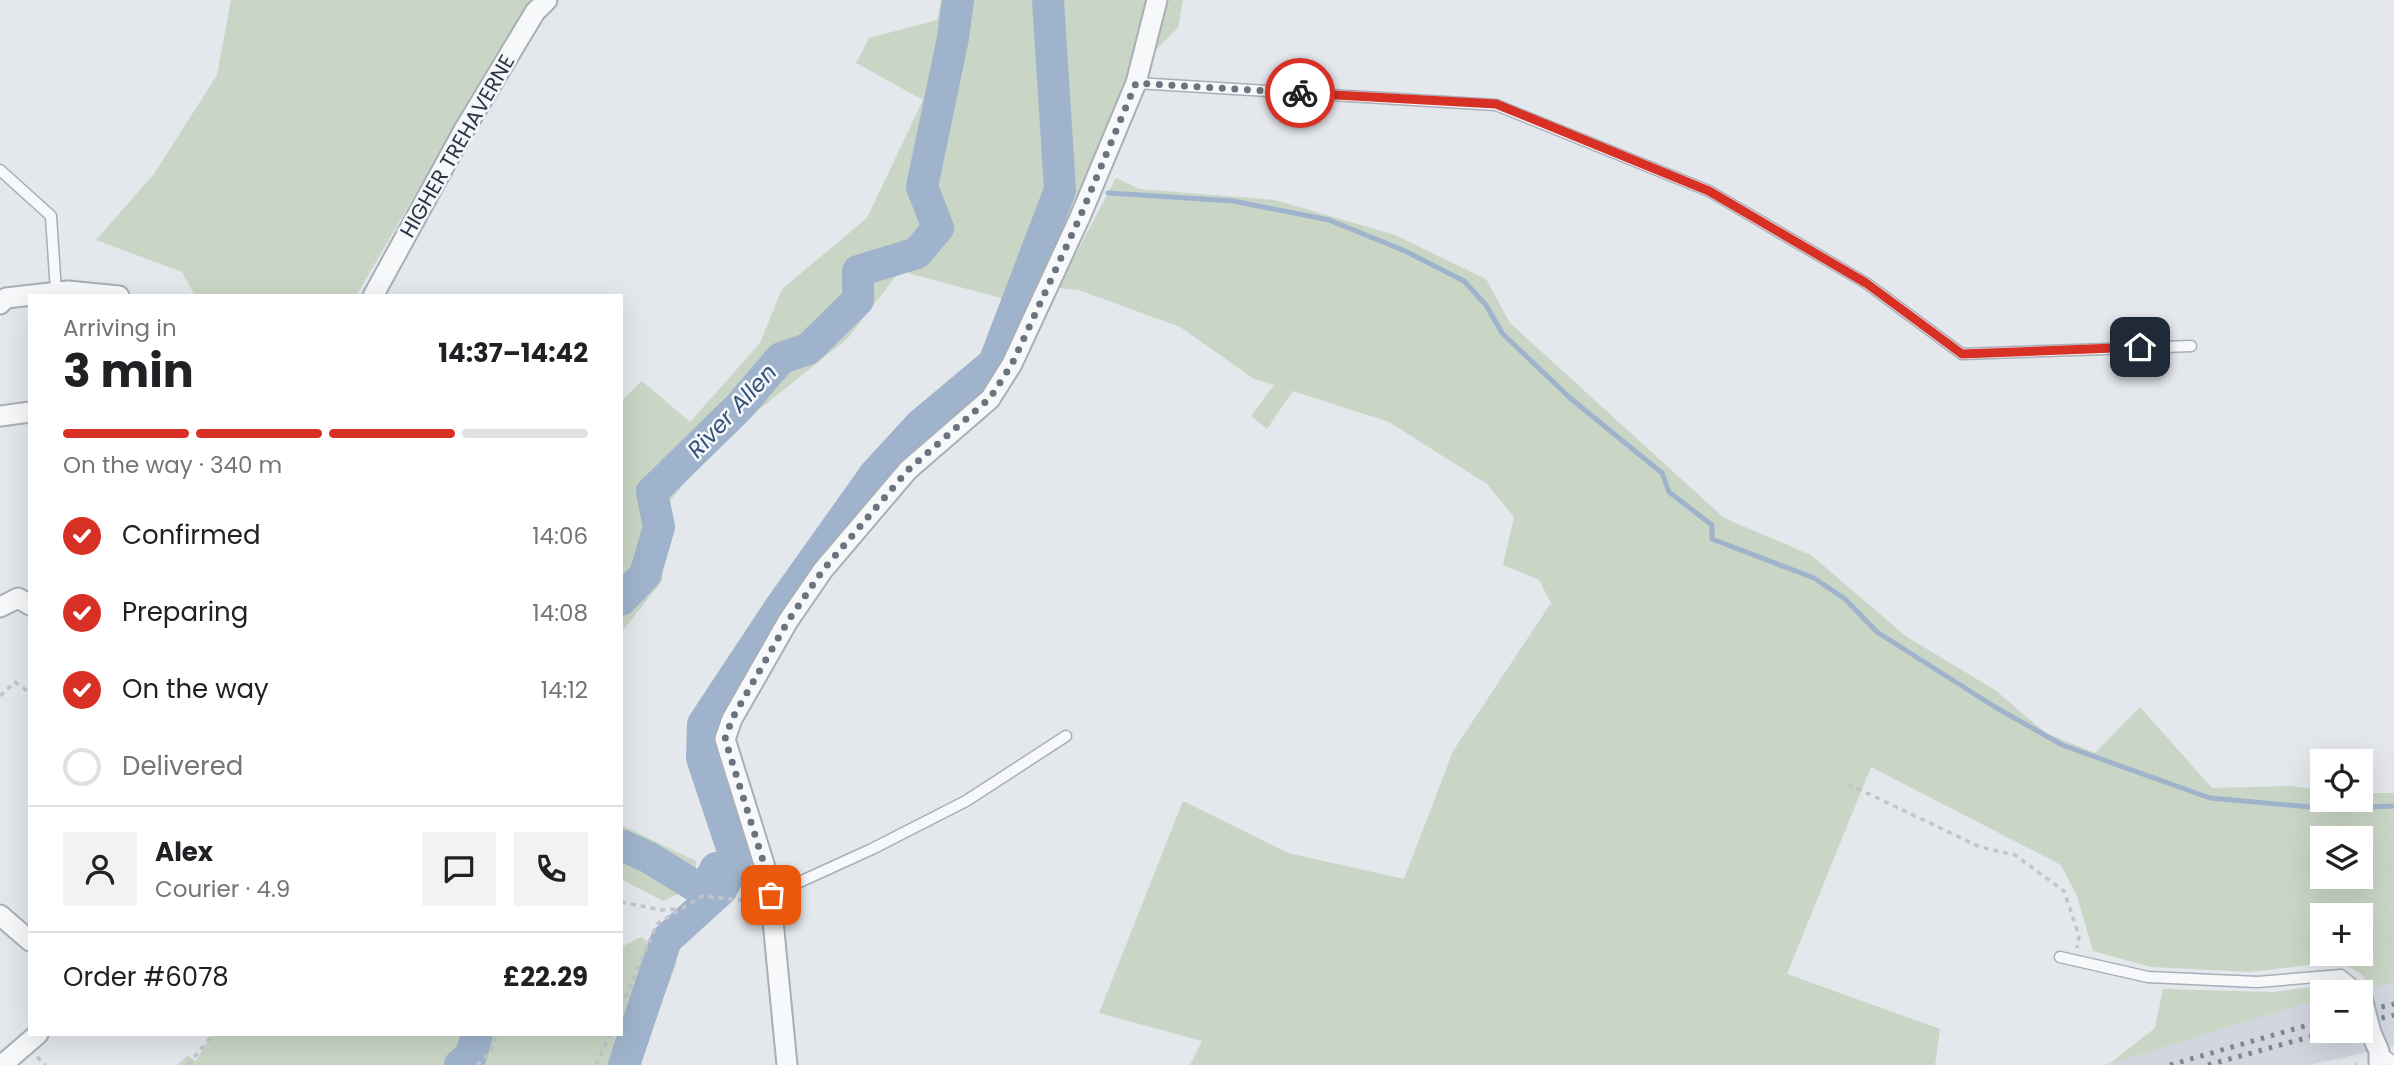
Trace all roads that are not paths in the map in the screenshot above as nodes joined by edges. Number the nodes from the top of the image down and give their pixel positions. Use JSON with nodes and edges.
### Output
{"nodes":[{"id":1,"x":547,"y":0,"type":"edge"},
{"id":2,"x":1157,"y":0,"type":"edge"},
{"id":3,"x":1136,"y":83,"type":"junction"},
{"id":4,"x":0,"y":170,"type":"edge"},
{"id":5,"x":56,"y":292,"type":"junction"},
{"id":6,"x":39,"y":294,"type":"edge"},
{"id":7,"x":99,"y":294,"type":"edge"},
{"id":8,"x":374,"y":294,"type":"edge"},
{"id":9,"x":28,"y":295,"type":"edge"},
{"id":10,"x":0,"y":304,"type":"edge"},
{"id":11,"x":2191,"y":346,"type":"dead end"},
{"id":12,"x":28,"y":411,"type":"edge"},
{"id":13,"x":0,"y":416,"type":"edge"},
{"id":14,"x":28,"y":604,"type":"edge"},
{"id":15,"x":0,"y":607,"type":"edge"},
{"id":16,"x":1066,"y":736,"type":"dead end"},
{"id":17,"x":771,"y":899,"type":"junction"},
{"id":18,"x":0,"y":915,"type":"edge"},
{"id":19,"x":28,"y":940,"type":"edge"},
{"id":20,"x":2060,"y":957,"type":"dead end"},
{"id":21,"x":2347,"y":980,"type":"edge"},
{"id":22,"x":36,"y":1036,"type":"edge"},
{"id":23,"x":2373,"y":1037,"type":"edge"},
{"id":24,"x":2384,"y":1060,"type":"edge"},
{"id":25,"x":2,"y":1065,"type":"edge"},
{"id":26,"x":787,"y":1065,"type":"edge"}],
"edges":[{"from":1,"to":8,"type":"street","name":"HIGHER TREHAVERNE"},
{"from":2,"to":3,"type":"street"},
{"from":3,"to":11,"type":"lane"},
{"from":3,"to":17,"type":"street"},
{"from":4,"to":5,"type":"lane"},
{"from":5,"to":6,"type":"street"},
{"from":5,"to":7,"type":"street"},
{"from":9,"to":10,"type":"street"},
{"from":12,"to":13,"type":"street"},
{"from":14,"to":15,"type":"street"},
{"from":16,"to":17,"type":"lane"},
{"from":17,"to":26,"type":"street"},
{"from":18,"to":19,"type":"street"},
{"from":20,"to":21,"type":"lane"},
{"from":22,"to":25,"type":"street"},
{"from":23,"to":24,"type":"street","bridge":true}]}
